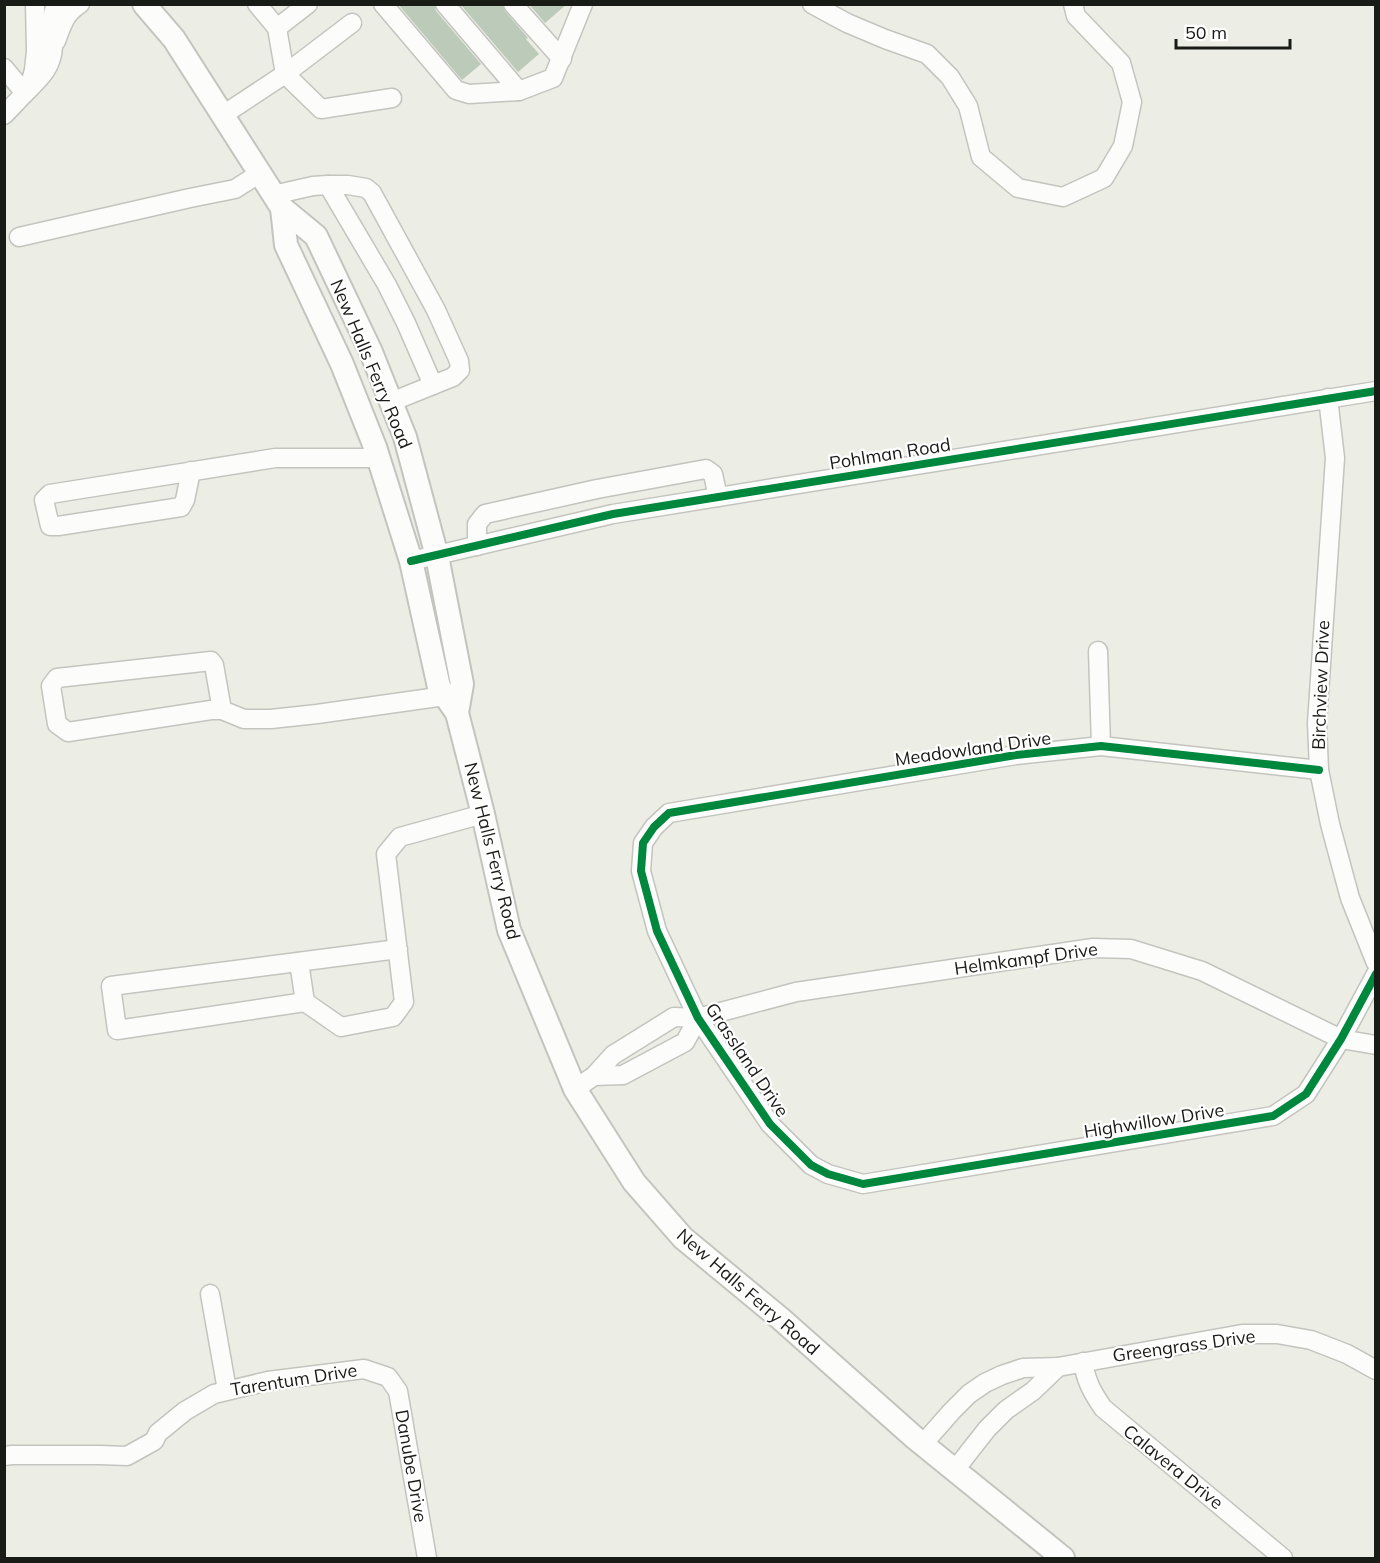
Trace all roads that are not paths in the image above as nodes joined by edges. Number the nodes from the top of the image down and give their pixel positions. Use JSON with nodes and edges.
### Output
{"nodes":[{"id":1,"x":35,"y":4,"type":"edge"},
{"id":2,"x":56,"y":4,"type":"edge"},
{"id":3,"x":80,"y":4,"type":"edge"},
{"id":4,"x":144,"y":4,"type":"edge"},
{"id":5,"x":162,"y":4,"type":"edge"},
{"id":6,"x":257,"y":4,"type":"edge"},
{"id":7,"x":308,"y":4,"type":"edge"},
{"id":8,"x":383,"y":4,"type":"edge"},
{"id":9,"x":445,"y":4,"type":"edge"},
{"id":10,"x":513,"y":4,"type":"edge"},
{"id":11,"x":583,"y":4,"type":"edge"},
{"id":12,"x":812,"y":4,"type":"edge"},
{"id":13,"x":1073,"y":4,"type":"edge"},
{"id":14,"x":352,"y":23,"type":"dead end"},
{"id":15,"x":278,"y":28,"type":"junction"},
{"id":16,"x":174,"y":39,"type":"junction"},
{"id":17,"x":53,"y":48,"type":"junction"},
{"id":18,"x":562,"y":60,"type":"junction"},
{"id":19,"x":4,"y":68,"type":"edge"},
{"id":20,"x":285,"y":75,"type":"junction"},
{"id":21,"x":27,"y":91,"type":"junction"},
{"id":22,"x":519,"y":91,"type":"junction"},
{"id":23,"x":392,"y":98,"type":"dead end"},
{"id":24,"x":4,"y":115,"type":"edge"},
{"id":25,"x":223,"y":115,"type":"junction"},
{"id":26,"x":260,"y":173,"type":"junction"},
{"id":27,"x":328,"y":185,"type":"junction"},
{"id":28,"x":277,"y":201,"type":"junction"},
{"id":29,"x":19,"y":237,"type":"dead end"},
{"id":30,"x":432,"y":385,"type":"junction"},
{"id":31,"x":1376,"y":391,"type":"edge"},
{"id":32,"x":1328,"y":398,"type":"junction"},
{"id":33,"x":391,"y":402,"type":"junction"},
{"id":34,"x":379,"y":458,"type":"junction"},
{"id":35,"x":191,"y":471,"type":"junction"},
{"id":36,"x":597,"y":489,"type":"junction"},
{"id":37,"x":718,"y":497,"type":"junction"},
{"id":38,"x":602,"y":517,"type":"junction"},
{"id":39,"x":477,"y":546,"type":"junction"},
{"id":40,"x":436,"y":556,"type":"junction"},
{"id":41,"x":411,"y":561,"type":"junction"},
{"id":42,"x":1098,"y":651,"type":"dead end"},
{"id":43,"x":451,"y":704,"type":"junction"},
{"id":44,"x":222,"y":710,"type":"junction"},
{"id":45,"x":1101,"y":746,"type":"junction"},
{"id":46,"x":1319,"y":770,"type":"junction"},
{"id":47,"x":669,"y":813,"type":"joint"},
{"id":48,"x":483,"y":814,"type":"junction"},
{"id":49,"x":398,"y":949,"type":"junction"},
{"id":50,"x":299,"y":962,"type":"junction"},
{"id":51,"x":1376,"y":963,"type":"edge"},
{"id":52,"x":1376,"y":974,"type":"edge"},
{"id":53,"x":305,"y":1002,"type":"junction"},
{"id":54,"x":698,"y":1018,"type":"junction"},
{"id":55,"x":1341,"y":1039,"type":"junction"},
{"id":56,"x":1376,"y":1045,"type":"edge"},
{"id":57,"x":594,"y":1076,"type":"junction"},
{"id":58,"x":575,"y":1089,"type":"junction"},
{"id":59,"x":863,"y":1185,"type":"joint"},
{"id":60,"x":210,"y":1294,"type":"dead end"},
{"id":61,"x":1083,"y":1362,"type":"junction"},
{"id":62,"x":1058,"y":1367,"type":"junction"},
{"id":63,"x":1376,"y":1370,"type":"edge"},
{"id":64,"x":388,"y":1377,"type":"joint"},
{"id":65,"x":227,"y":1390,"type":"junction"},
{"id":66,"x":922,"y":1445,"type":"junction"},
{"id":67,"x":4,"y":1456,"type":"edge"},
{"id":68,"x":954,"y":1471,"type":"junction"},
{"id":69,"x":427,"y":1558,"type":"edge"},
{"id":70,"x":1063,"y":1558,"type":"edge"},
{"id":71,"x":1283,"y":1558,"type":"edge"}],
"edges":[{"from":1,"to":21,"type":"street"},
{"from":2,"to":17,"type":"street"},
{"from":3,"to":17,"type":"street"},
{"from":4,"to":16,"type":"main road","name":"New Halls Ferry Road"},
{"from":5,"to":16,"type":"main road"},
{"from":6,"to":15,"type":"street"},
{"from":7,"to":15,"type":"street"},
{"from":8,"to":22,"type":"street"},
{"from":9,"to":22,"type":"street"},
{"from":10,"to":18,"type":"street"},
{"from":11,"to":18,"type":"street"},
{"from":12,"to":13,"type":"street"},
{"from":14,"to":20,"type":"street"},
{"from":15,"to":20,"type":"street"},
{"from":16,"to":25,"type":"main road","name":"New Halls Ferry Road"},
{"from":17,"to":21,"type":"street"},
{"from":18,"to":22,"type":"street"},
{"from":19,"to":21,"type":"street"},
{"from":20,"to":23,"type":"street"},
{"from":20,"to":25,"type":"street"},
{"from":21,"to":24,"type":"street"},
{"from":25,"to":26,"type":"main road","name":"New Halls Ferry Road"},
{"from":26,"to":28,"type":"main road","name":"New Halls Ferry Road"},
{"from":26,"to":29,"type":"street"},
{"from":27,"to":28,"type":"street"},
{"from":27,"to":30,"type":"street"},
{"from":27,"to":30,"type":"street"},
{"from":28,"to":33,"type":"main road","name":"New Halls Ferry Road"},
{"from":28,"to":34,"type":"main road","name":"New Halls Ferry Road"},
{"from":30,"to":33,"type":"street"},
{"from":31,"to":32,"type":"street","name":"Pohlman Road"},
{"from":32,"to":37,"type":"street","name":"Pohlman Road"},
{"from":32,"to":46,"type":"street","name":"Birchview Drive"},
{"from":33,"to":40,"type":"main road","name":"New Halls Ferry Road"},
{"from":34,"to":35,"type":"street"},
{"from":34,"to":41,"type":"main road","name":"New Halls Ferry Road"},
{"from":35,"to":35,"type":"street"},
{"from":36,"to":37,"type":"street"},
{"from":36,"to":38,"type":"street"},
{"from":36,"to":39,"type":"street"},
{"from":37,"to":38,"type":"street","name":"Pohlman Road"},
{"from":38,"to":39,"type":"street","name":"Pohlman Road"},
{"from":39,"to":40,"type":"street","name":"Pohlman Road"},
{"from":40,"to":41,"type":"street","name":"Pohlman Road"},
{"from":40,"to":43,"type":"main road","name":"New Halls Ferry Road"},
{"from":41,"to":43,"type":"main road","name":"New Halls Ferry Road"},
{"from":42,"to":45,"type":"street"},
{"from":43,"to":44,"type":"street"},
{"from":43,"to":48,"type":"main road","name":"New Halls Ferry Road"},
{"from":44,"to":44,"type":"street"},
{"from":45,"to":46,"type":"street","name":"Meadowland Drive"},
{"from":45,"to":47,"type":"street","name":"Meadowland Drive"},
{"from":46,"to":51,"type":"street","name":"Birchview Drive"},
{"from":47,"to":54,"type":"street","name":"Grassland Drive"},
{"from":48,"to":49,"type":"street"},
{"from":48,"to":58,"type":"main road","name":"New Halls Ferry Road"},
{"from":49,"to":50,"type":"street"},
{"from":49,"to":53,"type":"street"},
{"from":50,"to":53,"type":"street"},
{"from":50,"to":53,"type":"street"},
{"from":52,"to":55,"type":"street","name":"Highwillow Drive"},
{"from":54,"to":55,"type":"street","name":"Helmkampf Drive"},
{"from":54,"to":57,"type":"street","name":"Helmkampf Drive"},
{"from":54,"to":57,"type":"street"},
{"from":54,"to":59,"type":"street","name":"Grassland Drive"},
{"from":55,"to":56,"type":"street","name":"Helmkampf Drive"},
{"from":55,"to":59,"type":"street","name":"Highwillow Drive"},
{"from":57,"to":58,"type":"street","name":"Helmkampf Drive"},
{"from":58,"to":66,"type":"main road","name":"New Halls Ferry Road"},
{"from":60,"to":65,"type":"street"},
{"from":61,"to":62,"type":"street","name":"Greengrass Drive"},
{"from":61,"to":63,"type":"street","name":"Greengrass Drive"},
{"from":61,"to":71,"type":"street","name":"Calavera Drive"},
{"from":62,"to":66,"type":"street","name":"Greengrass Drive"},
{"from":62,"to":68,"type":"street"},
{"from":64,"to":65,"type":"street","name":"Tarentum Drive"},
{"from":64,"to":69,"type":"street","name":"Danube Drive"},
{"from":65,"to":67,"type":"street","name":"Tarentum Drive"},
{"from":66,"to":68,"type":"main road","name":"New Halls Ferry Road"},
{"from":68,"to":70,"type":"main road","name":"New Halls Ferry Road"}]}
